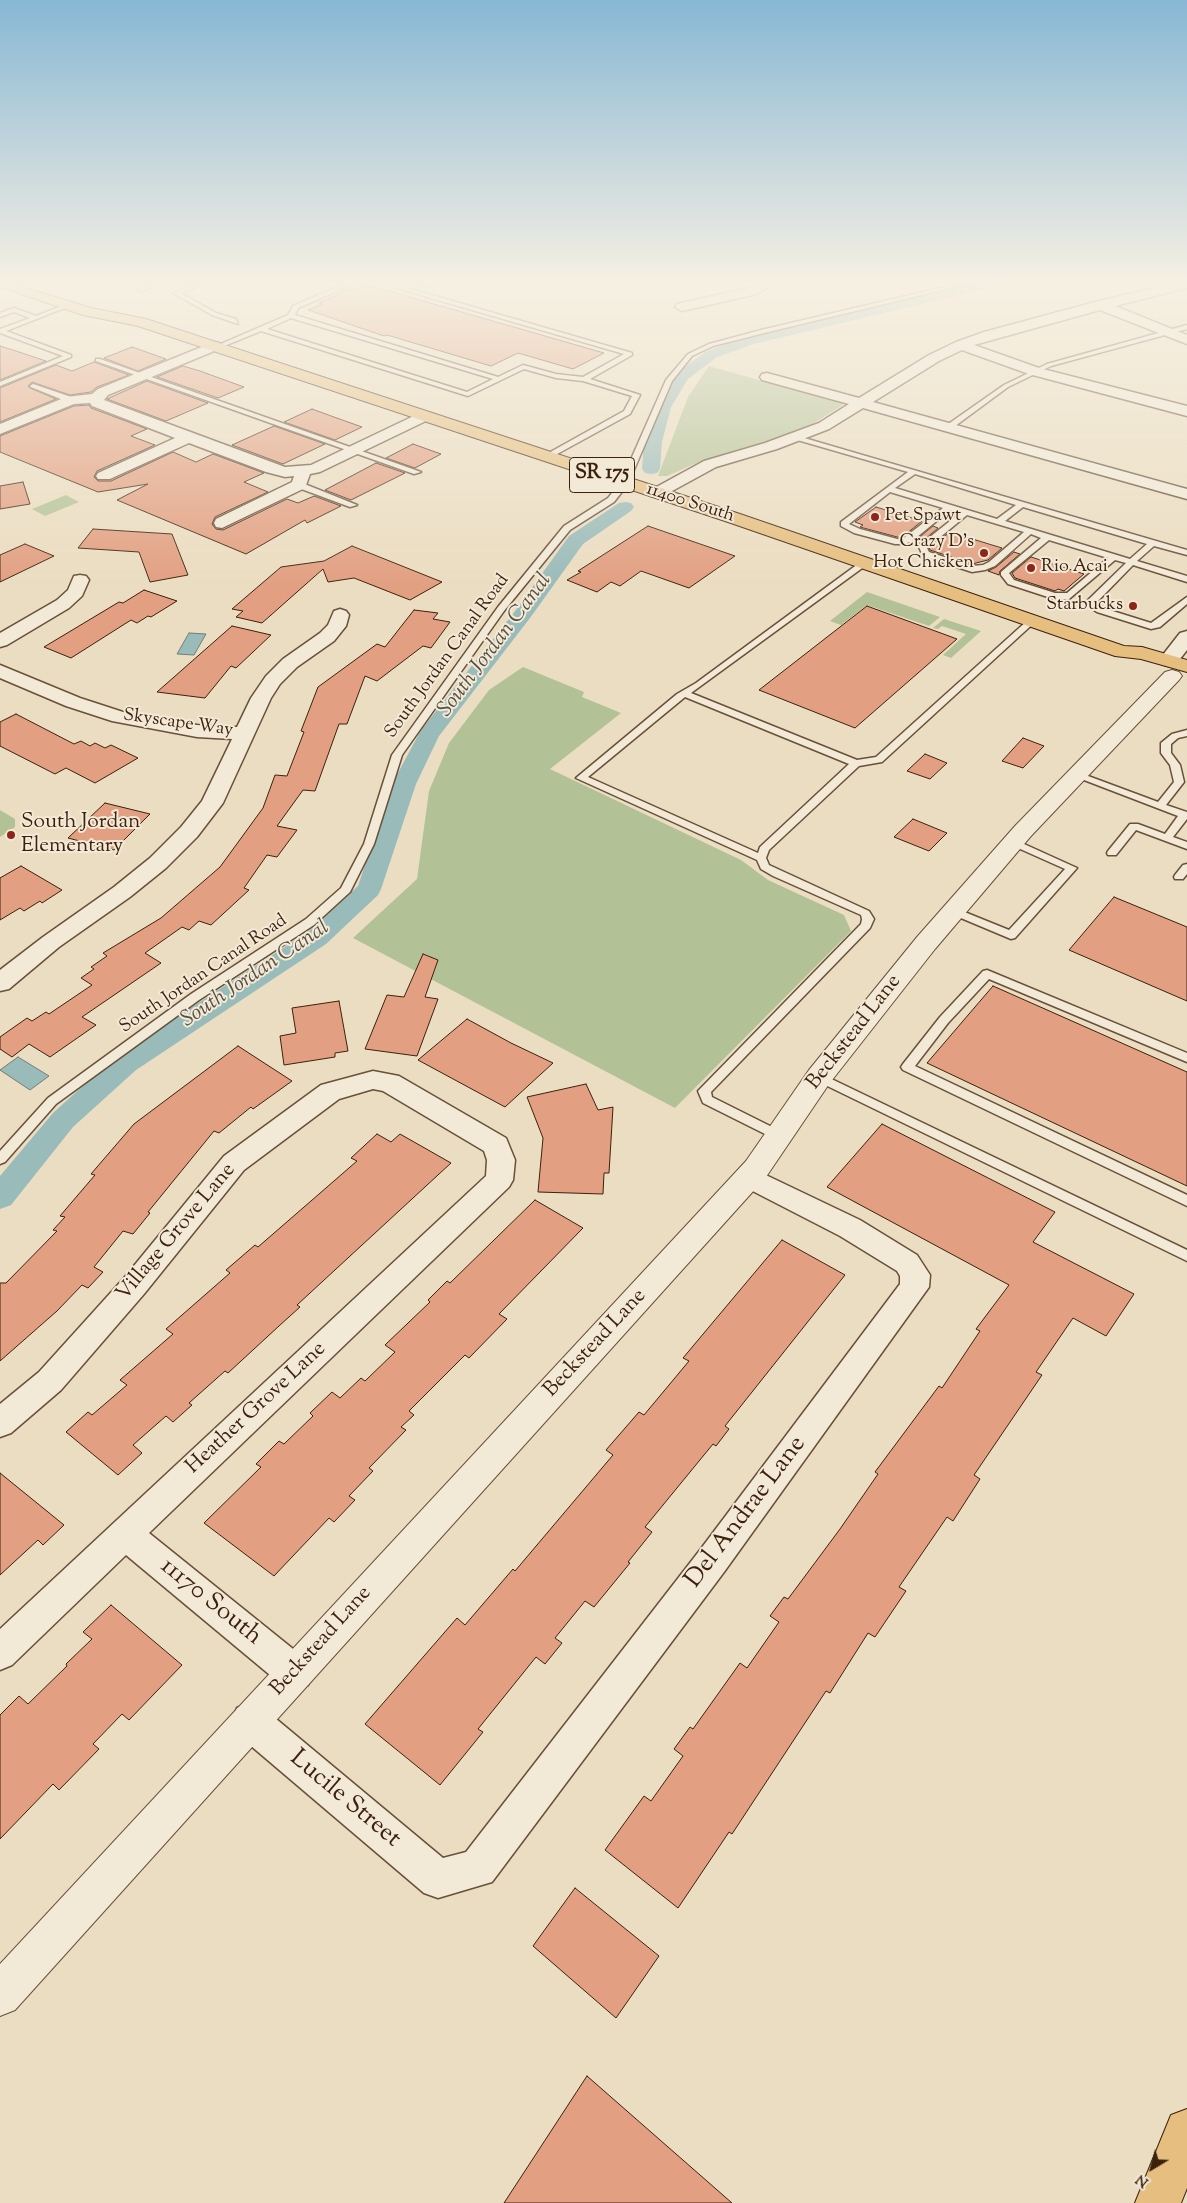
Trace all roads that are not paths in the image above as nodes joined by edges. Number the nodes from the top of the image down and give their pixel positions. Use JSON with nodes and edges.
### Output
{"nodes":[{"id":1,"x":125,"y":383,"type":"edge"},
{"id":2,"x":165,"y":383,"type":"edge"},
{"id":3,"x":324,"y":383,"type":"edge"},
{"id":4,"x":432,"y":383,"type":"edge"},
{"id":5,"x":491,"y":383,"type":"edge"},
{"id":6,"x":596,"y":383,"type":"edge"},
{"id":7,"x":668,"y":383,"type":"edge"},
{"id":8,"x":788,"y":383,"type":"edge"},
{"id":9,"x":893,"y":383,"type":"edge"},
{"id":10,"x":1012,"y":383,"type":"edge"},
{"id":11,"x":1079,"y":383,"type":"edge"},
{"id":12,"x":33,"y":386,"type":"dead end"},
{"id":13,"x":96,"y":398,"type":"junction"},
{"id":14,"x":71,"y":400,"type":"junction"},
{"id":15,"x":860,"y":403,"type":"junction"},
{"id":16,"x":1187,"y":411,"type":"edge"},
{"id":17,"x":425,"y":416,"type":"junction"},
{"id":18,"x":948,"y":427,"type":"junction"},
{"id":19,"x":0,"y":429,"type":"edge"},
{"id":20,"x":797,"y":437,"type":"junction"},
{"id":21,"x":188,"y":438,"type":"junction"},
{"id":22,"x":354,"y":450,"type":"junction"},
{"id":23,"x":548,"y":456,"type":"junction"},
{"id":24,"x":416,"y":472,"type":"dead end"},
{"id":25,"x":913,"y":472,"type":"junction"},
{"id":26,"x":104,"y":476,"type":"dead end"},
{"id":27,"x":301,"y":478,"type":"junction"},
{"id":28,"x":625,"y":482,"type":"junction"},
{"id":29,"x":888,"y":489,"type":"junction"},
{"id":30,"x":657,"y":493,"type":"junction"},
{"id":31,"x":1187,"y":494,"type":"edge"},
{"id":32,"x":1021,"y":504,"type":"junction"},
{"id":33,"x":353,"y":505,"type":"dead end"},
{"id":34,"x":949,"y":507,"type":"junction"},
{"id":35,"x":966,"y":512,"type":"junction"},
{"id":36,"x":999,"y":522,"type":"junction"},
{"id":37,"x":222,"y":523,"type":"dead end"},
{"id":38,"x":1030,"y":531,"type":"junction"},
{"id":39,"x":1047,"y":537,"type":"junction"},
{"id":40,"x":1152,"y":543,"type":"junction"},
{"id":41,"x":1187,"y":554,"type":"edge"},
{"id":42,"x":1114,"y":557,"type":"junction"},
{"id":43,"x":1132,"y":562,"type":"junction"},
{"id":44,"x":862,"y":564,"type":"junction"},
{"id":45,"x":1187,"y":579,"type":"edge"},
{"id":46,"x":80,"y":580,"type":"dead end"},
{"id":47,"x":1187,"y":600,"type":"edge"},
{"id":48,"x":340,"y":615,"type":"dead end"},
{"id":49,"x":1030,"y":622,"type":"junction"},
{"id":50,"x":1187,"y":637,"type":"edge"},
{"id":51,"x":0,"y":642,"type":"edge"},
{"id":52,"x":0,"y":670,"type":"edge"},
{"id":53,"x":1179,"y":671,"type":"edge"},
{"id":54,"x":684,"y":694,"type":"junction"},
{"id":55,"x":1187,"y":733,"type":"edge"},
{"id":56,"x":244,"y":734,"type":"junction"},
{"id":57,"x":856,"y":763,"type":"junction"},
{"id":58,"x":1175,"y":765,"type":"junction"},
{"id":59,"x":1187,"y":769,"type":"edge"},
{"id":60,"x":1076,"y":775,"type":"junction"},
{"id":61,"x":1160,"y":806,"type":"junction"},
{"id":62,"x":1185,"y":816,"type":"edge"},
{"id":63,"x":1167,"y":838,"type":"junction"},
{"id":64,"x":1013,"y":842,"type":"junction"},
{"id":65,"x":1187,"y":846,"type":"edge"},
{"id":66,"x":1112,"y":853,"type":"dead end"},
{"id":67,"x":761,"y":858,"type":"junction"},
{"id":68,"x":1187,"y":867,"type":"edge"},
{"id":69,"x":1179,"y":877,"type":"dead end"},
{"id":70,"x":953,"y":911,"type":"junction"},
{"id":71,"x":0,"y":983,"type":"edge"},
{"id":72,"x":1187,"y":1058,"type":"edge"},
{"id":73,"x":819,"y":1077,"type":"junction"},
{"id":74,"x":779,"y":1136,"type":"junction"},
{"id":75,"x":0,"y":1159,"type":"edge"},
{"id":76,"x":501,"y":1160,"type":"joint"},
{"id":77,"x":749,"y":1177,"type":"junction"},
{"id":78,"x":1187,"y":1202,"type":"edge"},
{"id":79,"x":1187,"y":1256,"type":"edge"},
{"id":80,"x":0,"y":1423,"type":"edge"},
{"id":81,"x":125,"y":1534,"type":"junction"},
{"id":82,"x":0,"y":1653,"type":"edge"},
{"id":83,"x":295,"y":1672,"type":"junction"},
{"id":84,"x":250,"y":1721,"type":"junction"},
{"id":85,"x":438,"y":1879,"type":"joint"},
{"id":86,"x":0,"y":1994,"type":"edge"},
{"id":87,"x":1187,"y":2131,"type":"edge"},
{"id":88,"x":1158,"y":2203,"type":"edge"}],
"edges":[{"from":1,"to":13,"type":"street"},
{"from":2,"to":22,"type":"lane"},
{"from":3,"to":17,"type":"main road","name":"11400 South","number":"SR 175"},
{"from":4,"to":5,"type":"lane"},
{"from":6,"to":23,"type":"lane"},
{"from":7,"to":28,"type":"lane","name":"South Jordan Canal Road"},
{"from":8,"to":15,"type":"street"},
{"from":9,"to":15,"type":"street"},
{"from":10,"to":18,"type":"lane"},
{"from":11,"to":16,"type":"street"},
{"from":12,"to":14,"type":"lane"},
{"from":13,"to":14,"type":"street"},
{"from":13,"to":21,"type":"street"},
{"from":14,"to":19,"type":"street"},
{"from":15,"to":18,"type":"street"},
{"from":15,"to":20,"type":"street"},
{"from":17,"to":22,"type":"street"},
{"from":17,"to":23,"type":"main road","name":"11400 South","number":"SR 175"},
{"from":18,"to":31,"type":"street"},
{"from":20,"to":25,"type":"lane"},
{"from":20,"to":30,"type":"street"},
{"from":21,"to":26,"type":"street"},
{"from":21,"to":27,"type":"street"},
{"from":22,"to":24,"type":"lane"},
{"from":22,"to":27,"type":"street"},
{"from":23,"to":28,"type":"main road","name":"11400 South","number":"SR 175"},
{"from":25,"to":29,"type":"lane"},
{"from":25,"to":32,"type":"lane"},
{"from":27,"to":33,"type":"lane"},
{"from":27,"to":37,"type":"street"},
{"from":28,"to":30,"type":"main road","name":"11400 South","number":"SR 175"},
{"from":28,"to":75,"type":"lane","name":"South Jordan Canal Road"},
{"from":29,"to":34,"type":"lane"},
{"from":29,"to":34,"type":"lane"},
{"from":30,"to":44,"type":"main road","name":"11400 South","number":"SR 175"},
{"from":32,"to":36,"type":"lane"},
{"from":32,"to":40,"type":"lane"},
{"from":34,"to":35,"type":"lane"},
{"from":35,"to":36,"type":"lane"},
{"from":35,"to":38,"type":"lane"},
{"from":36,"to":38,"type":"lane"},
{"from":38,"to":39,"type":"lane"},
{"from":39,"to":42,"type":"lane"},
{"from":39,"to":42,"type":"lane"},
{"from":40,"to":41,"type":"lane"},
{"from":40,"to":43,"type":"lane"},
{"from":42,"to":43,"type":"lane"},
{"from":43,"to":45,"type":"lane"},
{"from":43,"to":47,"type":"lane"},
{"from":44,"to":49,"type":"main road","name":"11400 South","number":"SR 175"},
{"from":44,"to":54,"type":"lane"},
{"from":46,"to":51,"type":"street"},
{"from":48,"to":56,"type":"street"},
{"from":49,"to":53,"type":"main road","name":"11400 South","number":"SR 175"},
{"from":49,"to":57,"type":"lane"},
{"from":50,"to":53,"type":"street"},
{"from":52,"to":56,"type":"street","name":"Skyscape Way"},
{"from":53,"to":60,"type":"street","name":"Beckstead Lane"},
{"from":54,"to":57,"type":"lane"},
{"from":54,"to":67,"type":"lane"},
{"from":55,"to":58,"type":"lane"},
{"from":56,"to":71,"type":"street"},
{"from":57,"to":67,"type":"lane"},
{"from":58,"to":59,"type":"lane"},
{"from":58,"to":61,"type":"lane"},
{"from":60,"to":61,"type":"lane"},
{"from":60,"to":64,"type":"street","name":"Beckstead Lane"},
{"from":61,"to":62,"type":"lane"},
{"from":62,"to":63,"type":"lane"},
{"from":63,"to":65,"type":"lane"},
{"from":63,"to":66,"type":"lane"},
{"from":64,"to":70,"type":"street","name":"Beckstead Lane"},
{"from":64,"to":70,"type":"lane"},
{"from":67,"to":74,"type":"lane"},
{"from":68,"to":69,"type":"lane"},
{"from":70,"to":73,"type":"street","name":"Beckstead Lane"},
{"from":72,"to":78,"type":"lane"},
{"from":73,"to":74,"type":"street","name":"Beckstead Lane"},
{"from":73,"to":79,"type":"lane"},
{"from":74,"to":77,"type":"street","name":"Beckstead Lane"},
{"from":76,"to":80,"type":"street","name":"Village Grove Lane"},
{"from":76,"to":81,"type":"street","name":"Heather Grove Lane"},
{"from":77,"to":83,"type":"street","name":"Beckstead Lane"},
{"from":77,"to":85,"type":"street","name":"Del Andrae Lane"},
{"from":81,"to":82,"type":"street","name":"Heather Grove Lane"},
{"from":81,"to":83,"type":"street","name":"11170 South"},
{"from":83,"to":84,"type":"street","name":"Beckstead Lane"},
{"from":84,"to":85,"type":"street","name":"Lucile Street"},
{"from":84,"to":86,"type":"street","name":"Beckstead Lane"},
{"from":87,"to":88,"type":"main road"}]}
